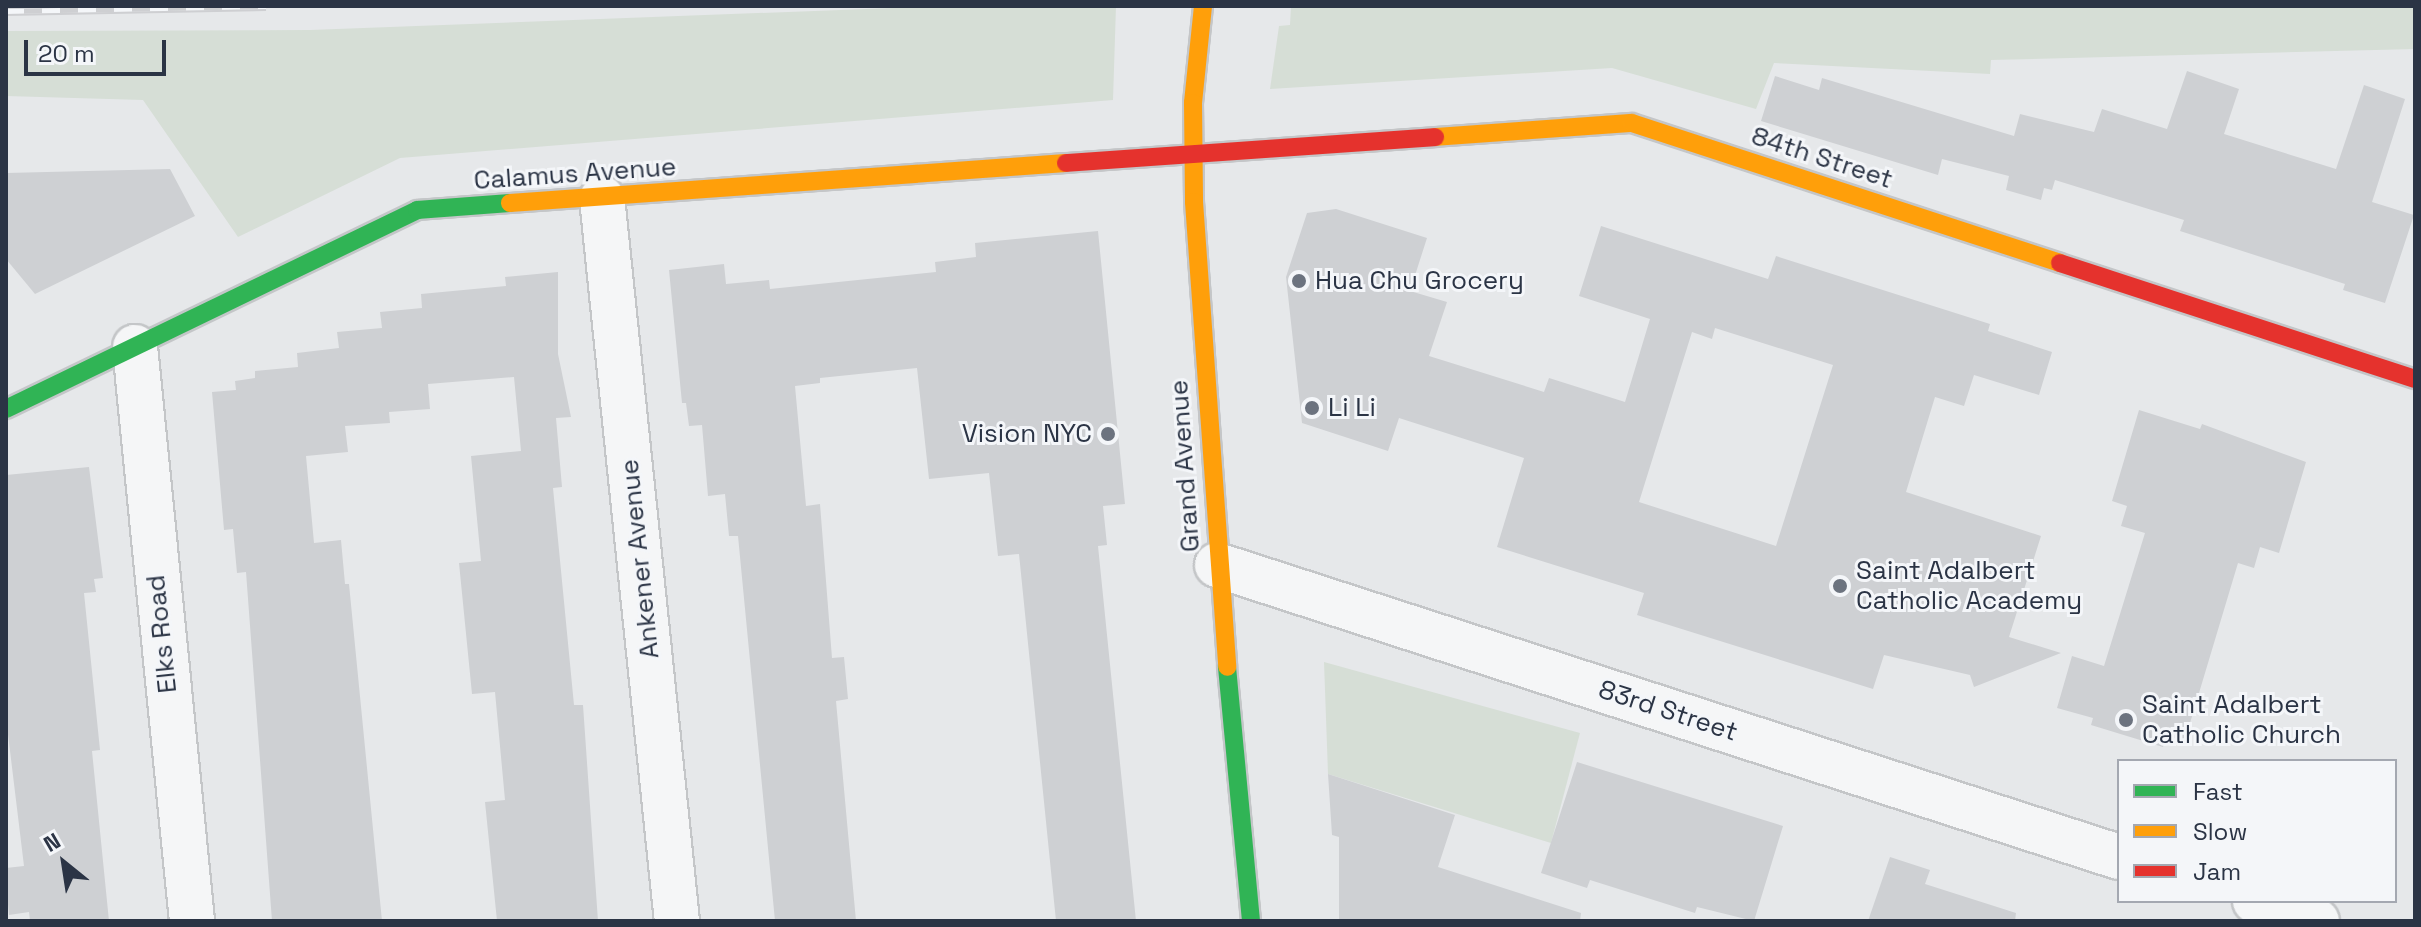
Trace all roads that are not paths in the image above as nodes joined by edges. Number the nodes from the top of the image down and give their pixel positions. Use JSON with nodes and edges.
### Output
{"nodes":[{"id":1,"x":1203,"y":6,"type":"edge"},
{"id":2,"x":1192,"y":158,"type":"junction"},
{"id":3,"x":602,"y":198,"type":"junction"},
{"id":4,"x":135,"y":347,"type":"junction"},
{"id":5,"x":2415,"y":379,"type":"edge"},
{"id":6,"x":6,"y":409,"type":"edge"},
{"id":7,"x":1217,"y":565,"type":"junction"},
{"id":8,"x":2117,"y":856,"type":"edge"},
{"id":9,"x":2261,"y":903,"type":"edge"},
{"id":10,"x":192,"y":921,"type":"edge"},
{"id":11,"x":677,"y":921,"type":"edge"},
{"id":12,"x":1251,"y":921,"type":"edge"},
{"id":13,"x":2317,"y":921,"type":"edge"}],
"edges":[{"from":1,"to":2,"type":"street","name":"Grand Avenue"},
{"from":2,"to":3,"type":"street","name":"Calamus Avenue"},
{"from":2,"to":5,"type":"street","name":"84th Street"},
{"from":2,"to":7,"type":"street","name":"Grand Avenue"},
{"from":3,"to":4,"type":"street","name":"Calamus Avenue"},
{"from":3,"to":11,"type":"street","name":"Ankener Avenue"},
{"from":4,"to":6,"type":"street","name":"Calamus Avenue"},
{"from":4,"to":10,"type":"street","name":"Elks Road"},
{"from":7,"to":8,"type":"street","name":"83rd Street"},
{"from":7,"to":12,"type":"street","name":"Grand Avenue"},
{"from":9,"to":13,"type":"street"}]}
